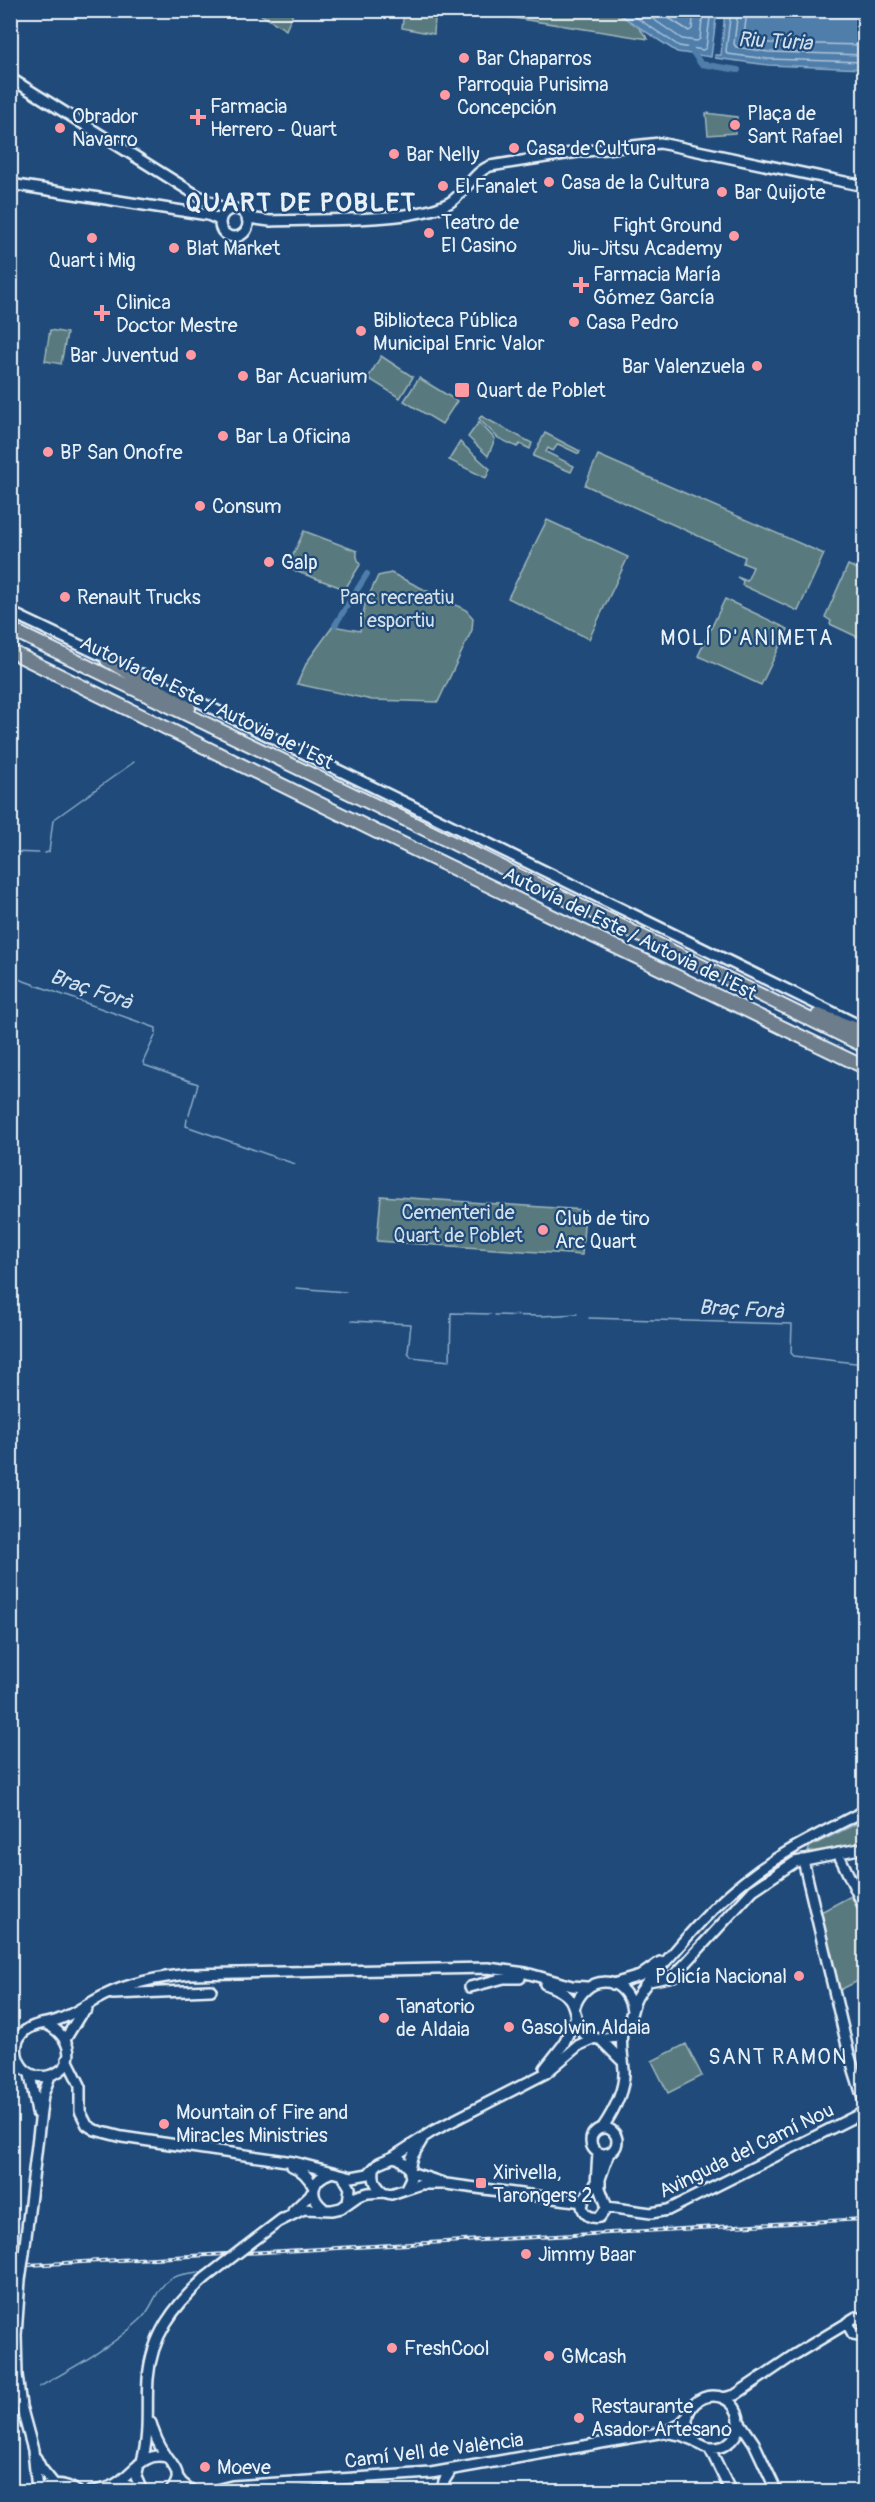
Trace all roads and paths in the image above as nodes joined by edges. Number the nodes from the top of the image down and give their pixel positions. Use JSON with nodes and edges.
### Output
{"nodes":[{"id":1,"x":10,"y":78,"type":"edge"},
{"id":2,"x":11,"y":184,"type":"edge"},
{"id":3,"x":864,"y":186,"type":"edge"},
{"id":4,"x":226,"y":210,"type":"junction"},
{"id":5,"x":220,"y":220,"type":"junction"},
{"id":6,"x":248,"y":222,"type":"junction"},
{"id":7,"x":10,"y":612,"type":"edge"},
{"id":8,"x":10,"y":629,"type":"edge"},
{"id":9,"x":10,"y":651,"type":"edge"},
{"id":10,"x":10,"y":658,"type":"edge"},
{"id":11,"x":107,"y":660,"type":"junction"},
{"id":12,"x":119,"y":706,"type":"junction"},
{"id":13,"x":265,"y":752,"type":"junction"},
{"id":14,"x":722,"y":975,"type":"junction"},
{"id":15,"x":775,"y":1026,"type":"junction"},
{"id":16,"x":864,"y":1030,"type":"edge"},
{"id":17,"x":864,"y":1046,"type":"edge"},
{"id":18,"x":864,"y":1067,"type":"edge"},
{"id":19,"x":864,"y":1077,"type":"edge"},
{"id":20,"x":864,"y":1811,"type":"edge"},
{"id":21,"x":864,"y":1848,"type":"edge"},
{"id":22,"x":838,"y":1853,"type":"junction"},
{"id":23,"x":803,"y":1860,"type":"junction"},
{"id":24,"x":864,"y":1907,"type":"edge"},
{"id":25,"x":676,"y":1949,"type":"junction"},
{"id":26,"x":512,"y":1971,"type":"junction"},
{"id":27,"x":528,"y":1977,"type":"junction"},
{"id":28,"x":649,"y":1981,"type":"junction"},
{"id":29,"x":613,"y":1984,"type":"junction"},
{"id":30,"x":470,"y":1987,"type":"dead end"},
{"id":31,"x":586,"y":1987,"type":"junction"},
{"id":32,"x":211,"y":1990,"type":"dead end"},
{"id":33,"x":104,"y":1995,"type":"junction"},
{"id":34,"x":632,"y":2010,"type":"junction"},
{"id":35,"x":574,"y":2014,"type":"junction"},
{"id":36,"x":46,"y":2024,"type":"junction"},
{"id":37,"x":622,"y":2032,"type":"junction"},
{"id":38,"x":66,"y":2038,"type":"junction"},
{"id":39,"x":597,"y":2039,"type":"junction"},
{"id":40,"x":13,"y":2049,"type":"edge"},
{"id":41,"x":67,"y":2059,"type":"junction"},
{"id":42,"x":622,"y":2062,"type":"junction"},
{"id":43,"x":10,"y":2066,"type":"edge"},
{"id":44,"x":26,"y":2071,"type":"junction"},
{"id":45,"x":53,"y":2074,"type":"junction"},
{"id":46,"x":76,"y":2078,"type":"junction"},
{"id":47,"x":535,"y":2078,"type":"junction"},
{"id":48,"x":864,"y":2102,"type":"edge"},
{"id":49,"x":864,"y":2112,"type":"edge"},
{"id":50,"x":613,"y":2113,"type":"junction"},
{"id":51,"x":603,"y":2127,"type":"junction"},
{"id":52,"x":38,"y":2128,"type":"junction"},
{"id":53,"x":614,"y":2132,"type":"junction"},
{"id":54,"x":426,"y":2135,"type":"junction"},
{"id":55,"x":598,"y":2153,"type":"junction"},
{"id":56,"x":609,"y":2153,"type":"junction"},
{"id":57,"x":393,"y":2157,"type":"junction"},
{"id":58,"x":273,"y":2159,"type":"junction"},
{"id":59,"x":374,"y":2170,"type":"junction"},
{"id":60,"x":410,"y":2170,"type":"junction"},
{"id":61,"x":330,"y":2173,"type":"junction"},
{"id":62,"x":343,"y":2176,"type":"junction"},
{"id":63,"x":446,"y":2184,"type":"junction"},
{"id":64,"x":406,"y":2188,"type":"junction"},
{"id":65,"x":313,"y":2190,"type":"junction"},
{"id":66,"x":383,"y":2192,"type":"junction"},
{"id":67,"x":590,"y":2194,"type":"junction"},
{"id":68,"x":603,"y":2197,"type":"junction"},
{"id":69,"x":348,"y":2202,"type":"junction"},
{"id":70,"x":583,"y":2202,"type":"junction"},
{"id":71,"x":607,"y":2207,"type":"junction"},
{"id":72,"x":323,"y":2208,"type":"junction"},
{"id":73,"x":278,"y":2222,"type":"junction"},
{"id":74,"x":858,"y":2318,"type":"edge"},
{"id":75,"x":826,"y":2335,"type":"junction"},
{"id":76,"x":859,"y":2335,"type":"edge"},
{"id":77,"x":746,"y":2387,"type":"junction"},
{"id":78,"x":723,"y":2398,"type":"junction"},
{"id":79,"x":148,"y":2409,"type":"junction"},
{"id":80,"x":688,"y":2416,"type":"junction"},
{"id":81,"x":739,"y":2417,"type":"junction"},
{"id":82,"x":664,"y":2432,"type":"junction"},
{"id":83,"x":693,"y":2440,"type":"junction"},
{"id":84,"x":710,"y":2449,"type":"junction"},
{"id":85,"x":33,"y":2450,"type":"junction"},
{"id":86,"x":166,"y":2457,"type":"junction"},
{"id":87,"x":141,"y":2462,"type":"junction"},
{"id":88,"x":451,"y":2470,"type":"junction"},
{"id":89,"x":431,"y":2473,"type":"junction"},
{"id":90,"x":177,"y":2476,"type":"junction"},
{"id":91,"x":54,"y":2484,"type":"junction"},
{"id":92,"x":107,"y":2488,"type":"edge"},
{"id":93,"x":37,"y":2491,"type":"edge"},
{"id":94,"x":143,"y":2491,"type":"edge"},
{"id":95,"x":442,"y":2491,"type":"edge"},
{"id":96,"x":78,"y":2492,"type":"edge"},
{"id":97,"x":90,"y":2492,"type":"edge"},
{"id":98,"x":170,"y":2492,"type":"edge"},
{"id":99,"x":193,"y":2492,"type":"edge"},
{"id":100,"x":208,"y":2492,"type":"edge"},
{"id":101,"x":731,"y":2492,"type":"edge"},
{"id":102,"x":777,"y":2492,"type":"edge"}],
"edges":[{"from":1,"to":4,"type":"street"},
{"from":2,"to":5,"type":"street"},
{"from":3,"to":6,"type":"street"},
{"from":4,"to":5,"type":"street"},
{"from":4,"to":6,"type":"street"},
{"from":5,"to":6,"type":"street"},
{"from":7,"to":11,"type":"street"},
{"from":8,"to":13,"type":"highway","name":"Autovía del Este / Autovia de l'Est"},
{"from":9,"to":12,"type":"highway","name":"Autovía del Este / Autovia de l'Est"},
{"from":10,"to":12,"type":"highway"},
{"from":11,"to":13,"type":"highway"},
{"from":11,"to":16,"type":"street"},
{"from":12,"to":15,"type":"highway","name":"Autovía del Este / Autovia de l'Est"},
{"from":13,"to":14,"type":"highway","name":"Autovía del Este / Autovia de l'Est"},
{"from":14,"to":16,"type":"highway"},
{"from":14,"to":17,"type":"highway","name":"Autovía del Este / Autovia de l'Est"},
{"from":15,"to":18,"type":"highway","name":"Autovía del Este / Autovia de l'Est"},
{"from":15,"to":19,"type":"highway"},
{"from":20,"to":25,"type":"street"},
{"from":21,"to":22,"type":"street"},
{"from":22,"to":23,"type":"street"},
{"from":22,"to":24,"type":"street"},
{"from":23,"to":28,"type":"street"},
{"from":23,"to":48,"type":"street"},
{"from":25,"to":28,"type":"street"},
{"from":25,"to":29,"type":"street"},
{"from":26,"to":27,"type":"street"},
{"from":26,"to":31,"type":"street"},
{"from":26,"to":33,"type":"street"},
{"from":27,"to":30,"type":"street"},
{"from":27,"to":35,"type":"street"},
{"from":28,"to":34,"type":"street"},
{"from":29,"to":31,"type":"street"},
{"from":29,"to":34,"type":"street"},
{"from":31,"to":35,"type":"street"},
{"from":32,"to":33,"type":"street"},
{"from":33,"to":36,"type":"street"},
{"from":33,"to":38,"type":"street"},
{"from":34,"to":37,"type":"street"},
{"from":35,"to":39,"type":"street"},
{"from":35,"to":47,"type":"street"},
{"from":36,"to":38,"type":"street"},
{"from":36,"to":40,"type":"street"},
{"from":37,"to":39,"type":"street"},
{"from":37,"to":42,"type":"street"},
{"from":38,"to":41,"type":"street"},
{"from":39,"to":42,"type":"street"},
{"from":39,"to":47,"type":"street"},
{"from":40,"to":44,"type":"street"},
{"from":41,"to":45,"type":"street"},
{"from":41,"to":46,"type":"street"},
{"from":42,"to":50,"type":"street"},
{"from":43,"to":44,"type":"street"},
{"from":44,"to":45,"type":"street"},
{"from":44,"to":52,"type":"street"},
{"from":45,"to":46,"type":"street"},
{"from":45,"to":52,"type":"street"},
{"from":46,"to":58,"type":"street"},
{"from":47,"to":54,"type":"street"},
{"from":49,"to":71,"type":"street","name":"Avinguda del Camí Nou"},
{"from":50,"to":51,"type":"street"},
{"from":50,"to":53,"type":"street"},
{"from":51,"to":53,"type":"street"},
{"from":51,"to":55,"type":"street"},
{"from":52,"to":85,"type":"street","bridge":true},
{"from":53,"to":56,"type":"street"},
{"from":54,"to":57,"type":"street"},
{"from":54,"to":60,"type":"street"},
{"from":55,"to":56,"type":"street"},
{"from":55,"to":67,"type":"street"},
{"from":56,"to":68,"type":"street"},
{"from":57,"to":59,"type":"street"},
{"from":57,"to":60,"type":"street"},
{"from":58,"to":61,"type":"street"},
{"from":58,"to":65,"type":"street"},
{"from":59,"to":62,"type":"street"},
{"from":59,"to":66,"type":"street"},
{"from":60,"to":63,"type":"street"},
{"from":60,"to":64,"type":"street"},
{"from":61,"to":62,"type":"street"},
{"from":61,"to":65,"type":"street"},
{"from":62,"to":69,"type":"street"},
{"from":63,"to":64,"type":"street"},
{"from":63,"to":70,"type":"street"},
{"from":64,"to":66,"type":"street"},
{"from":65,"to":72,"type":"street"},
{"from":65,"to":73,"type":"street"},
{"from":66,"to":69,"type":"street"},
{"from":67,"to":68,"type":"street"},
{"from":67,"to":70,"type":"street"},
{"from":68,"to":71,"type":"street"},
{"from":69,"to":72,"type":"street"},
{"from":70,"to":71,"type":"street"},
{"from":72,"to":73,"type":"street"},
{"from":73,"to":79,"type":"street","bridge":true},
{"from":74,"to":75,"type":"street"},
{"from":74,"to":76,"type":"street"},
{"from":75,"to":76,"type":"street"},
{"from":75,"to":77,"type":"street"},
{"from":77,"to":78,"type":"street"},
{"from":77,"to":81,"type":"street"},
{"from":78,"to":80,"type":"street"},
{"from":78,"to":81,"type":"street"},
{"from":79,"to":86,"type":"street"},
{"from":79,"to":87,"type":"street"},
{"from":80,"to":82,"type":"street","name":"Camí Vell de València"},
{"from":80,"to":83,"type":"street"},
{"from":81,"to":84,"type":"street"},
{"from":81,"to":102,"type":"street"},
{"from":82,"to":83,"type":"street","name":"Camí Vell de València"},
{"from":82,"to":88,"type":"street","name":"Camí Vell de València"},
{"from":83,"to":84,"type":"street"},
{"from":84,"to":101,"type":"street"},
{"from":85,"to":91,"type":"street"},
{"from":85,"to":93,"type":"street"},
{"from":86,"to":87,"type":"street"},
{"from":86,"to":90,"type":"street"},
{"from":87,"to":92,"type":"street"},
{"from":87,"to":94,"type":"street"},
{"from":88,"to":89,"type":"street","name":"Camí Vell de València"},
{"from":88,"to":95,"type":"street"},
{"from":89,"to":95,"type":"street"},
{"from":89,"to":100,"type":"street","name":"Camí Vell de València"},
{"from":90,"to":98,"type":"street"},
{"from":90,"to":99,"type":"street"},
{"from":91,"to":93,"type":"street"},
{"from":91,"to":96,"type":"street"},
{"from":92,"to":94,"type":"street"},
{"from":92,"to":97,"type":"street"}]}
